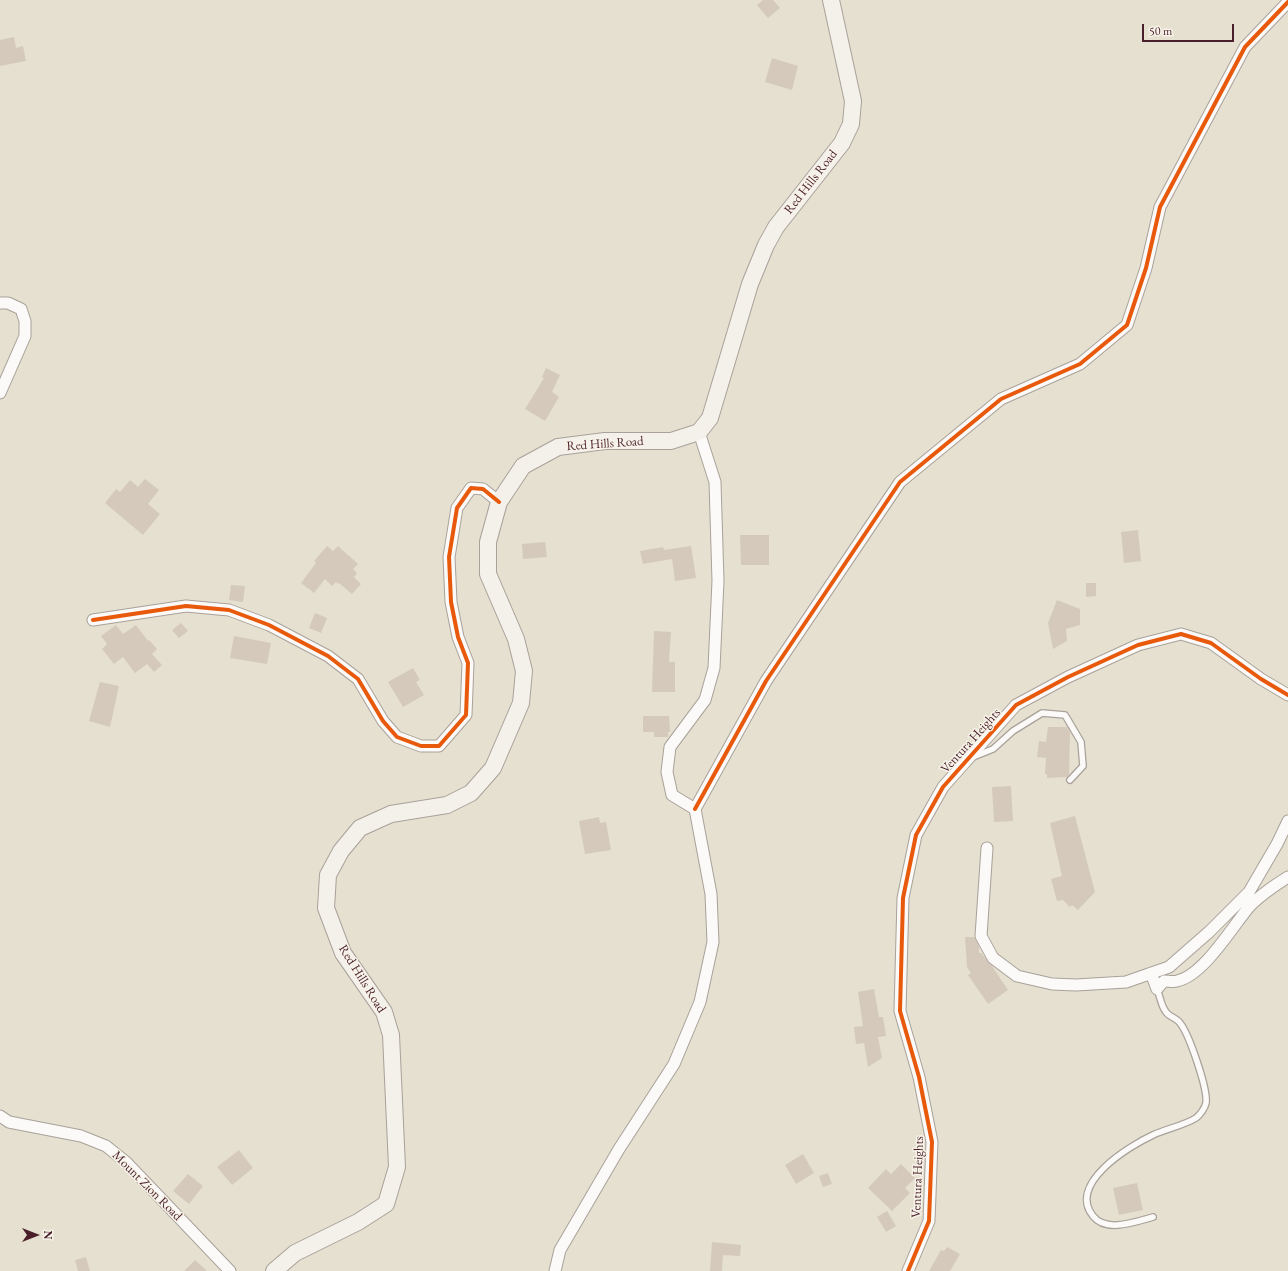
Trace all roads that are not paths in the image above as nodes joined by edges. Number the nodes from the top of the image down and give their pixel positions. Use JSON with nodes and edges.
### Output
{"nodes":[{"id":1,"x":831,"y":0,"type":"edge"},
{"id":2,"x":1288,"y":2,"type":"edge"},
{"id":3,"x":0,"y":303,"type":"edge"},
{"id":4,"x":0,"y":393,"type":"edge"},
{"id":5,"x":699,"y":432,"type":"junction"},
{"id":6,"x":499,"y":502,"type":"junction"},
{"id":7,"x":93,"y":620,"type":"dead end"},
{"id":8,"x":1288,"y":695,"type":"edge"},
{"id":9,"x":968,"y":759,"type":"junction"},
{"id":10,"x":1070,"y":780,"type":"dead end"},
{"id":11,"x":695,"y":809,"type":"junction"},
{"id":12,"x":1288,"y":821,"type":"edge"},
{"id":13,"x":987,"y":848,"type":"dead end"},
{"id":14,"x":1288,"y":877,"type":"edge"},
{"id":15,"x":1151,"y":973,"type":"junction"},
{"id":16,"x":1157,"y":990,"type":"junction"},
{"id":17,"x":0,"y":1116,"type":"edge"},
{"id":18,"x":1153,"y":1217,"type":"dead end"},
{"id":19,"x":230,"y":1271,"type":"edge"},
{"id":20,"x":274,"y":1271,"type":"edge"},
{"id":21,"x":556,"y":1271,"type":"edge"},
{"id":22,"x":908,"y":1271,"type":"edge"}],
"edges":[{"from":1,"to":5,"type":"main road","name":"Red Hills Road"},
{"from":2,"to":11,"type":"street"},
{"from":3,"to":4,"type":"street"},
{"from":5,"to":6,"type":"main road","name":"Red Hills Road"},
{"from":5,"to":11,"type":"street"},
{"from":6,"to":7,"type":"street"},
{"from":6,"to":20,"type":"main road","name":"Red Hills Road"},
{"from":8,"to":9,"type":"street","name":"Ventura Heights"},
{"from":9,"to":10,"type":"lane"},
{"from":9,"to":22,"type":"street","name":"Ventura Heights"},
{"from":11,"to":21,"type":"street"},
{"from":12,"to":15,"type":"street"},
{"from":13,"to":15,"type":"street"},
{"from":14,"to":16,"type":"street"},
{"from":15,"to":16,"type":"street"},
{"from":16,"to":18,"type":"lane"},
{"from":17,"to":19,"type":"street","name":"Mount Zion Road"}]}
